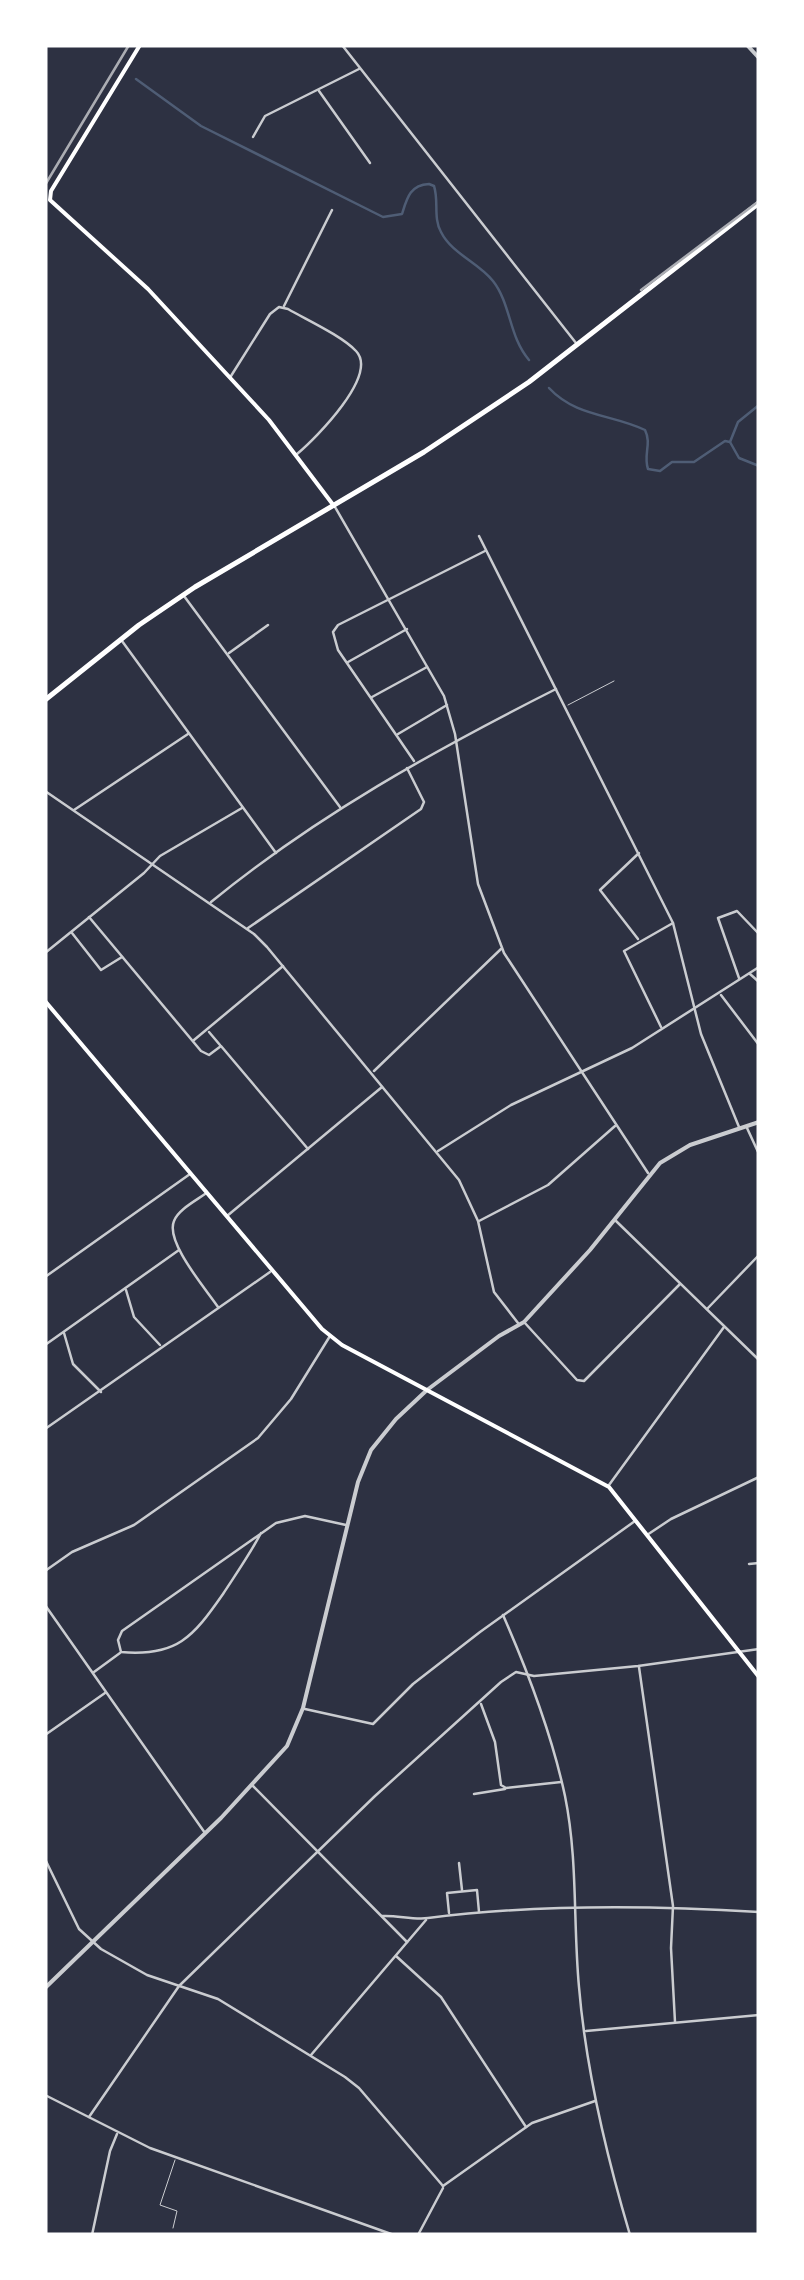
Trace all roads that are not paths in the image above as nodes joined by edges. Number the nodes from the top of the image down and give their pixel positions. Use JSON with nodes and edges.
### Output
{"nodes":[{"id":1,"x":140,"y":45,"type":"edge"},
{"id":2,"x":342,"y":45,"type":"edge"},
{"id":3,"x":747,"y":45,"type":"edge"},
{"id":4,"x":759,"y":58,"type":"edge"},
{"id":5,"x":360,"y":68,"type":"junction"},
{"id":6,"x":318,"y":89,"type":"junction"},
{"id":7,"x":253,"y":137,"type":"dead end"},
{"id":8,"x":370,"y":163,"type":"dead end"},
{"id":9,"x":759,"y":203,"type":"edge"},
{"id":10,"x":332,"y":210,"type":"dead end"},
{"id":11,"x":284,"y":307,"type":"junction"},
{"id":12,"x":577,"y":344,"type":"junction"},
{"id":13,"x":230,"y":378,"type":"junction"},
{"id":14,"x":296,"y":455,"type":"junction"},
{"id":15,"x":334,"y":506,"type":"junction"},
{"id":16,"x":479,"y":536,"type":"dead end"},
{"id":17,"x":486,"y":551,"type":"junction"},
{"id":18,"x":184,"y":594,"type":"junction"},
{"id":19,"x":390,"y":599,"type":"junction"},
{"id":20,"x":268,"y":625,"type":"dead end"},
{"id":21,"x":407,"y":630,"type":"junction"},
{"id":22,"x":121,"y":640,"type":"junction"},
{"id":23,"x":228,"y":654,"type":"junction"},
{"id":24,"x":347,"y":662,"type":"junction"},
{"id":25,"x":429,"y":666,"type":"junction"},
{"id":26,"x":614,"y":681,"type":"dead end"},
{"id":27,"x":556,"y":688,"type":"junction"},
{"id":28,"x":371,"y":698,"type":"junction"},
{"id":29,"x":45,"y":700,"type":"edge"},
{"id":30,"x":448,"y":705,"type":"junction"},
{"id":31,"x":565,"y":706,"type":"junction"},
{"id":32,"x":189,"y":733,"type":"junction"},
{"id":33,"x":396,"y":735,"type":"junction"},
{"id":34,"x":456,"y":739,"type":"junction"},
{"id":35,"x":415,"y":762,"type":"junction"},
{"id":36,"x":407,"y":767,"type":"junction"},
{"id":37,"x":45,"y":791,"type":"edge"},
{"id":38,"x":243,"y":808,"type":"junction"},
{"id":39,"x":341,"y":808,"type":"junction"},
{"id":40,"x":73,"y":811,"type":"junction"},
{"id":41,"x":277,"y":854,"type":"junction"},
{"id":42,"x":638,"y":854,"type":"junction"},
{"id":43,"x":151,"y":864,"type":"junction"},
{"id":44,"x":210,"y":903,"type":"junction"},
{"id":45,"x":90,"y":917,"type":"junction"},
{"id":46,"x":673,"y":923,"type":"junction"},
{"id":47,"x":246,"y":929,"type":"junction"},
{"id":48,"x":71,"y":932,"type":"junction"},
{"id":49,"x":759,"y":934,"type":"edge"},
{"id":50,"x":639,"y":940,"type":"junction"},
{"id":51,"x":502,"y":949,"type":"junction"},
{"id":52,"x":45,"y":953,"type":"edge"},
{"id":53,"x":122,"y":957,"type":"junction"},
{"id":54,"x":283,"y":966,"type":"junction"},
{"id":55,"x":759,"y":967,"type":"edge"},
{"id":56,"x":750,"y":973,"type":"junction"},
{"id":57,"x":740,"y":979,"type":"junction"},
{"id":58,"x":759,"y":982,"type":"edge"},
{"id":59,"x":719,"y":992,"type":"junction"},
{"id":60,"x":45,"y":1001,"type":"edge"},
{"id":61,"x":695,"y":1008,"type":"junction"},
{"id":62,"x":662,"y":1029,"type":"junction"},
{"id":63,"x":207,"y":1030,"type":"junction"},
{"id":64,"x":193,"y":1042,"type":"junction"},
{"id":65,"x":221,"y":1046,"type":"junction"},
{"id":66,"x":759,"y":1046,"type":"edge"},
{"id":67,"x":579,"y":1070,"type":"junction"},
{"id":68,"x":372,"y":1072,"type":"junction"},
{"id":69,"x":383,"y":1086,"type":"junction"},
{"id":70,"x":759,"y":1122,"type":"edge"},
{"id":71,"x":616,"y":1125,"type":"junction"},
{"id":72,"x":743,"y":1127,"type":"junction"},
{"id":73,"x":308,"y":1149,"type":"junction"},
{"id":74,"x":437,"y":1152,"type":"junction"},
{"id":75,"x":759,"y":1154,"type":"edge"},
{"id":76,"x":190,"y":1174,"type":"junction"},
{"id":77,"x":649,"y":1174,"type":"junction"},
{"id":78,"x":206,"y":1193,"type":"junction"},
{"id":79,"x":226,"y":1217,"type":"junction"},
{"id":80,"x":614,"y":1219,"type":"junction"},
{"id":81,"x":478,"y":1221,"type":"junction"},
{"id":82,"x":180,"y":1250,"type":"junction"},
{"id":83,"x":759,"y":1255,"type":"edge"},
{"id":84,"x":271,"y":1271,"type":"junction"},
{"id":85,"x":45,"y":1278,"type":"edge"},
{"id":86,"x":680,"y":1284,"type":"junction"},
{"id":87,"x":126,"y":1288,"type":"junction"},
{"id":88,"x":218,"y":1307,"type":"junction"},
{"id":89,"x":706,"y":1310,"type":"junction"},
{"id":90,"x":522,"y":1323,"type":"junction"},
{"id":91,"x":724,"y":1327,"type":"junction"},
{"id":92,"x":64,"y":1332,"type":"junction"},
{"id":93,"x":330,"y":1336,"type":"junction"},
{"id":94,"x":45,"y":1345,"type":"edge"},
{"id":95,"x":162,"y":1347,"type":"junction"},
{"id":96,"x":759,"y":1360,"type":"edge"},
{"id":97,"x":426,"y":1390,"type":"junction"},
{"id":98,"x":101,"y":1392,"type":"junction"},
{"id":99,"x":45,"y":1429,"type":"edge"},
{"id":100,"x":759,"y":1477,"type":"edge"},
{"id":101,"x":608,"y":1487,"type":"junction"},
{"id":102,"x":635,"y":1521,"type":"junction"},
{"id":103,"x":347,"y":1526,"type":"junction"},
{"id":104,"x":262,"y":1534,"type":"junction"},
{"id":105,"x":646,"y":1536,"type":"junction"},
{"id":106,"x":759,"y":1563,"type":"edge"},
{"id":107,"x":749,"y":1564,"type":"dead end"},
{"id":108,"x":45,"y":1571,"type":"edge"},
{"id":109,"x":45,"y":1605,"type":"edge"},
{"id":110,"x":503,"y":1615,"type":"junction"},
{"id":111,"x":759,"y":1649,"type":"edge"},
{"id":112,"x":121,"y":1652,"type":"junction"},
{"id":113,"x":738,"y":1652,"type":"junction"},
{"id":114,"x":638,"y":1666,"type":"junction"},
{"id":115,"x":93,"y":1673,"type":"junction"},
{"id":116,"x":526,"y":1673,"type":"junction"},
{"id":117,"x":759,"y":1677,"type":"edge"},
{"id":118,"x":106,"y":1692,"type":"junction"},
{"id":119,"x":480,"y":1702,"type":"junction"},
{"id":120,"x":303,"y":1708,"type":"junction"},
{"id":121,"x":45,"y":1735,"type":"edge"},
{"id":122,"x":561,"y":1782,"type":"junction"},
{"id":123,"x":252,"y":1786,"type":"junction"},
{"id":124,"x":506,"y":1788,"type":"junction"},
{"id":125,"x":474,"y":1794,"type":"dead end"},
{"id":126,"x":205,"y":1833,"type":"junction"},
{"id":127,"x":318,"y":1852,"type":"junction"},
{"id":128,"x":46,"y":1862,"type":"edge"},
{"id":129,"x":460,"y":1863,"type":"dead end"},
{"id":130,"x":462,"y":1892,"type":"junction"},
{"id":131,"x":576,"y":1906,"type":"junction"},
{"id":132,"x":673,"y":1906,"type":"junction"},
{"id":133,"x":479,"y":1912,"type":"junction"},
{"id":134,"x":759,"y":1912,"type":"edge"},
{"id":135,"x":450,"y":1915,"type":"junction"},
{"id":136,"x":382,"y":1916,"type":"junction"},
{"id":137,"x":428,"y":1918,"type":"junction"},
{"id":138,"x":92,"y":1942,"type":"junction"},
{"id":139,"x":407,"y":1942,"type":"junction"},
{"id":140,"x":396,"y":1956,"type":"junction"},
{"id":141,"x":179,"y":1986,"type":"junction"},
{"id":142,"x":45,"y":1988,"type":"edge"},
{"id":143,"x":759,"y":2014,"type":"edge"},
{"id":144,"x":675,"y":2022,"type":"junction"},
{"id":145,"x":585,"y":2032,"type":"junction"},
{"id":146,"x":310,"y":2056,"type":"junction"},
{"id":147,"x":45,"y":2095,"type":"edge"},
{"id":148,"x":596,"y":2101,"type":"junction"},
{"id":149,"x":89,"y":2117,"type":"junction"},
{"id":150,"x":526,"y":2127,"type":"junction"},
{"id":151,"x":118,"y":2133,"type":"junction"},
{"id":152,"x":176,"y":2157,"type":"junction"},
{"id":153,"x":443,"y":2186,"type":"junction"},
{"id":154,"x":173,"y":2228,"type":"dead end"},
{"id":155,"x":92,"y":2235,"type":"edge"},
{"id":156,"x":394,"y":2235,"type":"edge"},
{"id":157,"x":418,"y":2235,"type":"edge"},
{"id":158,"x":630,"y":2235,"type":"edge"}],
"edges":[{"from":1,"to":13,"type":"main road"},
{"from":2,"to":5,"type":"street"},
{"from":3,"to":4,"type":"street"},
{"from":5,"to":6,"type":"street"},
{"from":5,"to":12,"type":"street"},
{"from":6,"to":7,"type":"street"},
{"from":6,"to":8,"type":"street"},
{"from":9,"to":12,"type":"main road"},
{"from":10,"to":11,"type":"street"},
{"from":11,"to":13,"type":"street"},
{"from":11,"to":14,"type":"street"},
{"from":12,"to":15,"type":"main road"},
{"from":13,"to":14,"type":"main road"},
{"from":14,"to":15,"type":"main road"},
{"from":15,"to":18,"type":"main road"},
{"from":15,"to":19,"type":"street"},
{"from":16,"to":17,"type":"street"},
{"from":17,"to":19,"type":"street"},
{"from":17,"to":27,"type":"street"},
{"from":18,"to":22,"type":"main road"},
{"from":18,"to":23,"type":"street"},
{"from":19,"to":21,"type":"street"},
{"from":19,"to":24,"type":"street"},
{"from":20,"to":23,"type":"street"},
{"from":21,"to":24,"type":"street"},
{"from":21,"to":25,"type":"street"},
{"from":22,"to":29,"type":"main road"},
{"from":22,"to":32,"type":"street"},
{"from":23,"to":39,"type":"street"},
{"from":24,"to":28,"type":"street"},
{"from":25,"to":28,"type":"street"},
{"from":25,"to":30,"type":"street"},
{"from":26,"to":31,"type":"lane"},
{"from":27,"to":31,"type":"street"},
{"from":27,"to":34,"type":"street"},
{"from":28,"to":33,"type":"street"},
{"from":30,"to":33,"type":"street"},
{"from":30,"to":34,"type":"street"},
{"from":31,"to":42,"type":"street"},
{"from":32,"to":38,"type":"street"},
{"from":32,"to":40,"type":"street"},
{"from":33,"to":35,"type":"street"},
{"from":34,"to":35,"type":"street"},
{"from":34,"to":51,"type":"street"},
{"from":35,"to":36,"type":"street"},
{"from":36,"to":39,"type":"street"},
{"from":36,"to":47,"type":"street"},
{"from":37,"to":40,"type":"street"},
{"from":38,"to":41,"type":"street"},
{"from":38,"to":43,"type":"street"},
{"from":39,"to":41,"type":"street"},
{"from":40,"to":43,"type":"street"},
{"from":41,"to":44,"type":"street"},
{"from":42,"to":46,"type":"street"},
{"from":42,"to":50,"type":"street"},
{"from":43,"to":44,"type":"street"},
{"from":43,"to":45,"type":"street"},
{"from":44,"to":47,"type":"street"},
{"from":45,"to":48,"type":"street"},
{"from":45,"to":53,"type":"street"},
{"from":46,"to":50,"type":"street"},
{"from":46,"to":61,"type":"street"},
{"from":47,"to":54,"type":"street"},
{"from":48,"to":52,"type":"street"},
{"from":48,"to":53,"type":"street"},
{"from":49,"to":57,"type":"street"},
{"from":50,"to":62,"type":"street"},
{"from":51,"to":67,"type":"street"},
{"from":51,"to":68,"type":"street"},
{"from":53,"to":64,"type":"street"},
{"from":54,"to":63,"type":"street"},
{"from":54,"to":68,"type":"street"},
{"from":55,"to":56,"type":"street"},
{"from":56,"to":57,"type":"street"},
{"from":56,"to":58,"type":"street"},
{"from":57,"to":59,"type":"street"},
{"from":59,"to":61,"type":"street"},
{"from":59,"to":66,"type":"street"},
{"from":60,"to":76,"type":"main road"},
{"from":61,"to":62,"type":"street"},
{"from":61,"to":72,"type":"street"},
{"from":62,"to":67,"type":"street"},
{"from":63,"to":64,"type":"street"},
{"from":63,"to":65,"type":"street"},
{"from":64,"to":65,"type":"street"},
{"from":65,"to":73,"type":"street"},
{"from":67,"to":71,"type":"street"},
{"from":67,"to":74,"type":"street"},
{"from":68,"to":69,"type":"street"},
{"from":69,"to":73,"type":"street"},
{"from":69,"to":74,"type":"street"},
{"from":70,"to":72,"type":"street"},
{"from":71,"to":77,"type":"street"},
{"from":71,"to":81,"type":"street"},
{"from":72,"to":75,"type":"street"},
{"from":72,"to":77,"type":"street"},
{"from":73,"to":79,"type":"street"},
{"from":74,"to":81,"type":"street"},
{"from":76,"to":78,"type":"main road"},
{"from":76,"to":85,"type":"street"},
{"from":77,"to":80,"type":"street"},
{"from":78,"to":79,"type":"main road"},
{"from":78,"to":82,"type":"street"},
{"from":79,"to":84,"type":"main road"},
{"from":80,"to":86,"type":"street"},
{"from":80,"to":90,"type":"street"},
{"from":81,"to":90,"type":"street"},
{"from":82,"to":87,"type":"street"},
{"from":82,"to":88,"type":"street"},
{"from":83,"to":89,"type":"street"},
{"from":84,"to":88,"type":"street"},
{"from":84,"to":93,"type":"main road"},
{"from":86,"to":89,"type":"street"},
{"from":86,"to":90,"type":"street"},
{"from":87,"to":92,"type":"street"},
{"from":87,"to":95,"type":"street"},
{"from":88,"to":95,"type":"street"},
{"from":89,"to":91,"type":"street"},
{"from":90,"to":97,"type":"street"},
{"from":91,"to":96,"type":"street"},
{"from":91,"to":101,"type":"street"},
{"from":92,"to":94,"type":"street"},
{"from":92,"to":98,"type":"street"},
{"from":93,"to":97,"type":"main road"},
{"from":93,"to":108,"type":"street"},
{"from":95,"to":98,"type":"street"},
{"from":97,"to":101,"type":"main road"},
{"from":97,"to":103,"type":"street"},
{"from":98,"to":99,"type":"street"},
{"from":100,"to":105,"type":"street"},
{"from":101,"to":102,"type":"main road"},
{"from":102,"to":105,"type":"main road"},
{"from":102,"to":110,"type":"street"},
{"from":103,"to":104,"type":"street"},
{"from":103,"to":120,"type":"street"},
{"from":104,"to":112,"type":"street"},
{"from":104,"to":112,"type":"street"},
{"from":105,"to":113,"type":"main road"},
{"from":106,"to":107,"type":"street"},
{"from":109,"to":115,"type":"street"},
{"from":110,"to":116,"type":"street"},
{"from":110,"to":120,"type":"street"},
{"from":111,"to":113,"type":"street"},
{"from":112,"to":115,"type":"street"},
{"from":113,"to":114,"type":"street"},
{"from":113,"to":117,"type":"main road"},
{"from":114,"to":116,"type":"street"},
{"from":114,"to":132,"type":"street"},
{"from":115,"to":118,"type":"street"},
{"from":116,"to":119,"type":"street"},
{"from":116,"to":122,"type":"street"},
{"from":118,"to":121,"type":"street"},
{"from":118,"to":126,"type":"street"},
{"from":119,"to":124,"type":"street"},
{"from":119,"to":127,"type":"street"},
{"from":120,"to":123,"type":"street"},
{"from":122,"to":124,"type":"street"},
{"from":122,"to":131,"type":"street"},
{"from":123,"to":126,"type":"street"},
{"from":123,"to":127,"type":"street"},
{"from":124,"to":125,"type":"street"},
{"from":126,"to":138,"type":"street"},
{"from":127,"to":136,"type":"street"},
{"from":127,"to":141,"type":"street"},
{"from":128,"to":138,"type":"street"},
{"from":129,"to":130,"type":"street"},
{"from":130,"to":133,"type":"street"},
{"from":130,"to":135,"type":"street"},
{"from":131,"to":132,"type":"street"},
{"from":131,"to":133,"type":"street"},
{"from":131,"to":145,"type":"street"},
{"from":132,"to":134,"type":"street"},
{"from":132,"to":144,"type":"street"},
{"from":133,"to":135,"type":"street"},
{"from":135,"to":137,"type":"street"},
{"from":136,"to":137,"type":"street"},
{"from":136,"to":139,"type":"street"},
{"from":137,"to":139,"type":"street"},
{"from":138,"to":141,"type":"street"},
{"from":138,"to":142,"type":"street"},
{"from":139,"to":140,"type":"street"},
{"from":140,"to":146,"type":"street"},
{"from":140,"to":150,"type":"street"},
{"from":141,"to":146,"type":"street"},
{"from":141,"to":149,"type":"street"},
{"from":143,"to":144,"type":"street"},
{"from":144,"to":145,"type":"street"},
{"from":145,"to":148,"type":"street"},
{"from":146,"to":153,"type":"street"},
{"from":147,"to":149,"type":"street"},
{"from":148,"to":150,"type":"street"},
{"from":148,"to":158,"type":"street"},
{"from":149,"to":151,"type":"street"},
{"from":150,"to":153,"type":"street"},
{"from":151,"to":152,"type":"street"},
{"from":151,"to":155,"type":"street"},
{"from":152,"to":154,"type":"lane"},
{"from":152,"to":156,"type":"street"},
{"from":153,"to":157,"type":"street"}]}
